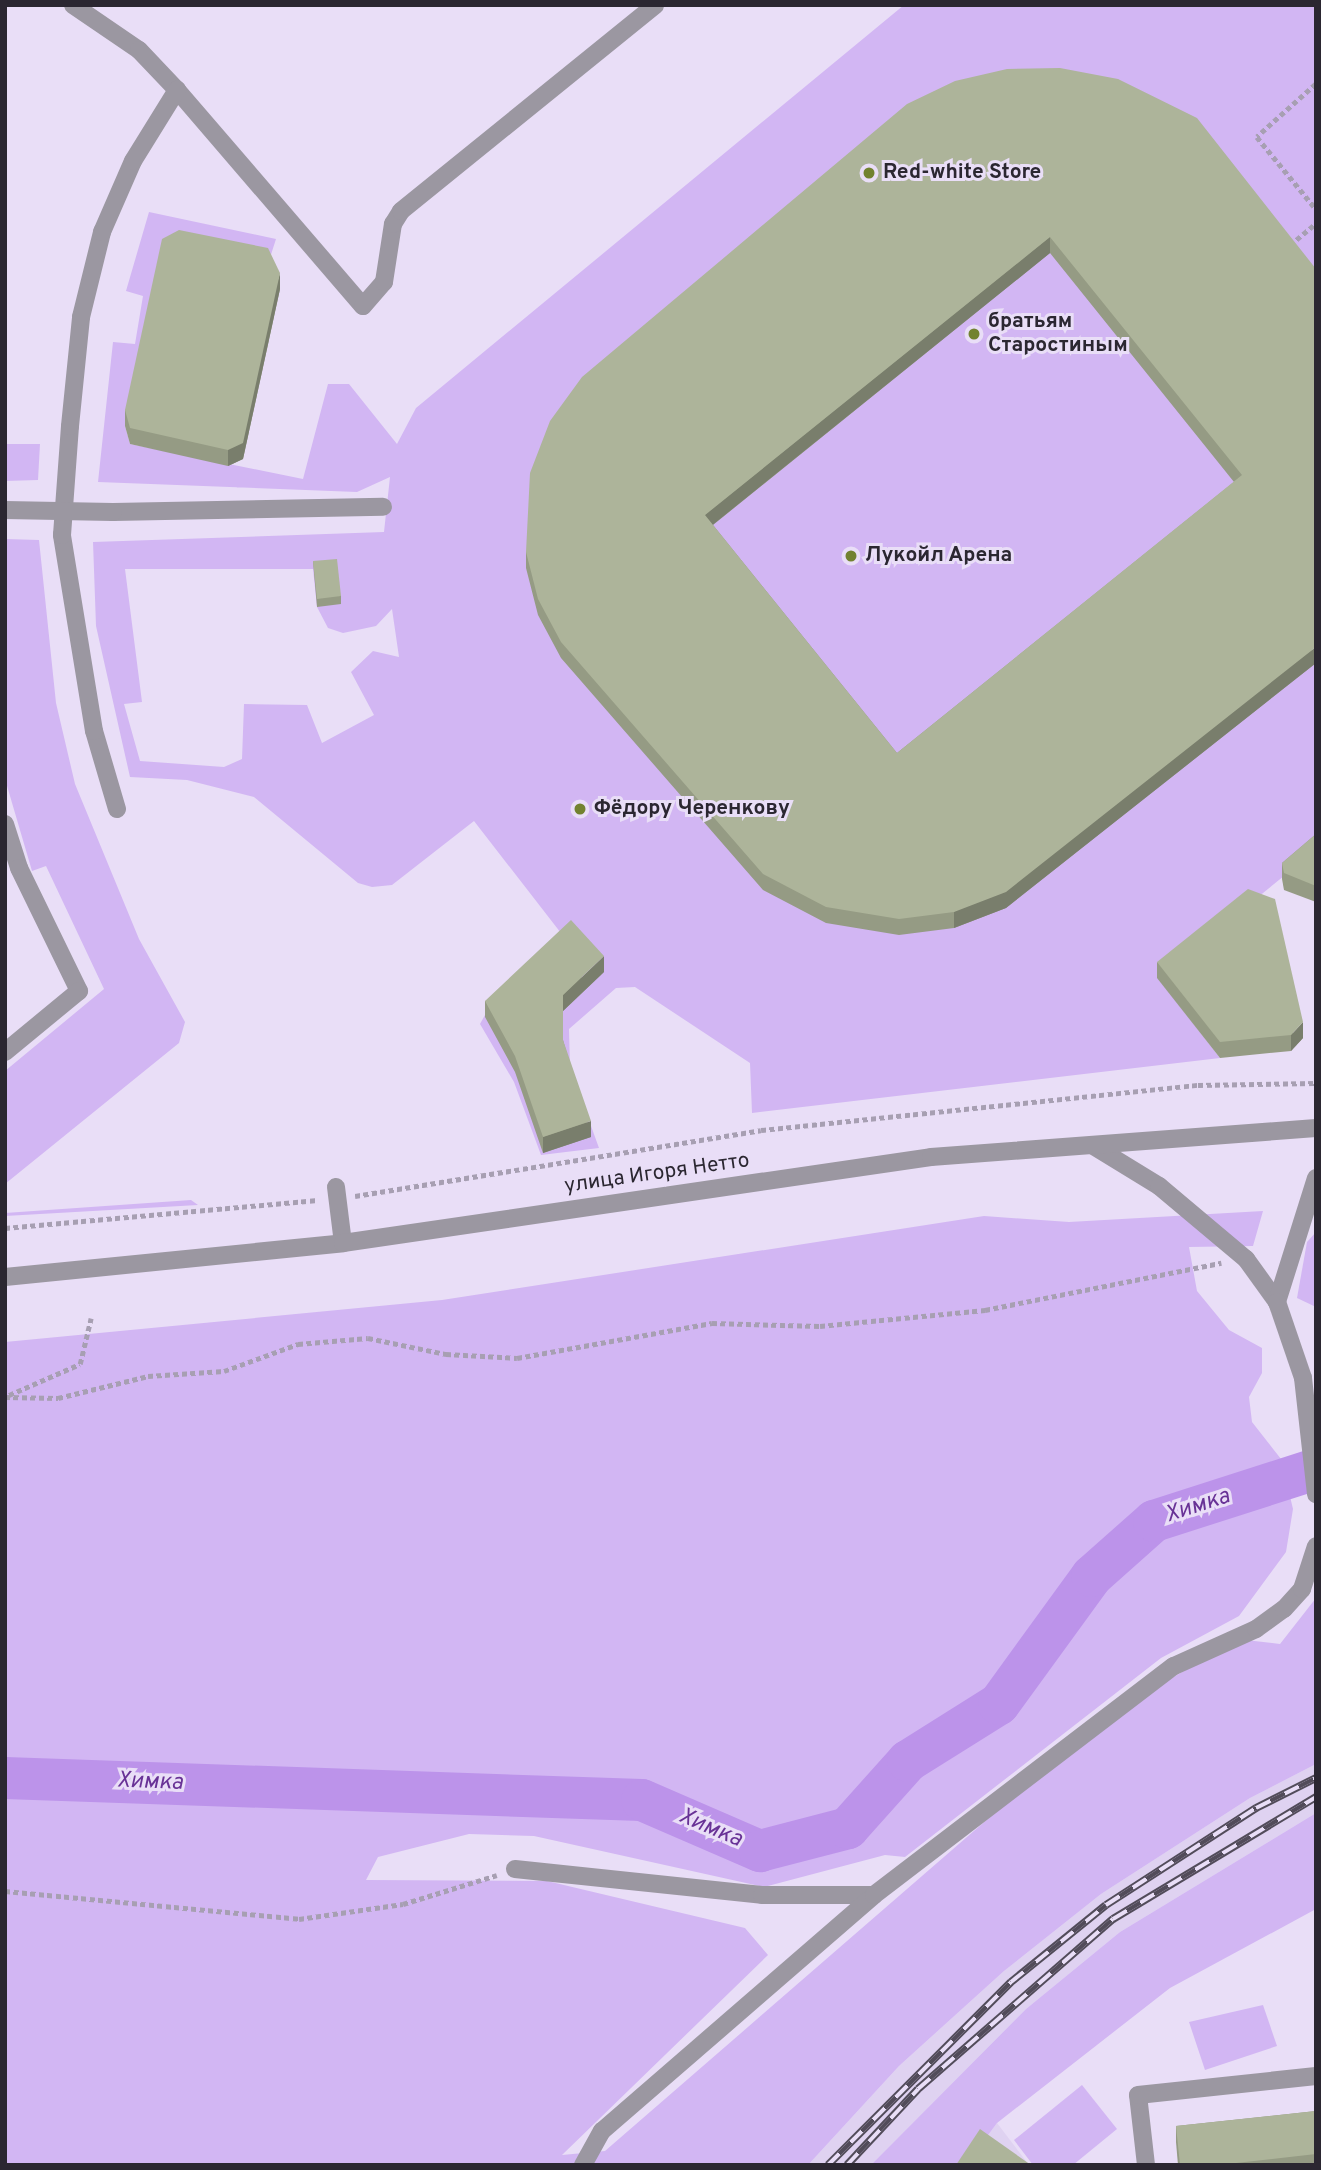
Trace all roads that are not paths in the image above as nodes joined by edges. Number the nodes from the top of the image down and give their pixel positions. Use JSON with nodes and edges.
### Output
{"nodes":[{"id":1,"x":73,"y":5,"type":"edge"},
{"id":2,"x":655,"y":5,"type":"edge"},
{"id":3,"x":177,"y":90,"type":"junction"},
{"id":4,"x":383,"y":507,"type":"dead end"},
{"id":5,"x":5,"y":510,"type":"edge"},
{"id":6,"x":117,"y":809,"type":"dead end"},
{"id":7,"x":5,"y":824,"type":"edge"},
{"id":8,"x":12,"y":871,"type":"edge"},
{"id":9,"x":5,"y":1052,"type":"edge"},
{"id":10,"x":1316,"y":1128,"type":"edge"},
{"id":11,"x":1092,"y":1145,"type":"junction"},
{"id":12,"x":1316,"y":1178,"type":"edge"},
{"id":13,"x":337,"y":1193,"type":"road end"},
{"id":14,"x":343,"y":1243,"type":"junction"},
{"id":15,"x":5,"y":1277,"type":"edge"},
{"id":16,"x":1277,"y":1302,"type":"junction"},
{"id":17,"x":1309,"y":1378,"type":"edge"},
{"id":18,"x":1316,"y":1494,"type":"edge"},
{"id":19,"x":1316,"y":1546,"type":"edge"},
{"id":20,"x":514,"y":1869,"type":"road end"},
{"id":21,"x":874,"y":1895,"type":"junction"},
{"id":22,"x":1316,"y":2076,"type":"edge"},
{"id":23,"x":583,"y":2165,"type":"edge"},
{"id":24,"x":1146,"y":2165,"type":"edge"}],
"edges":[{"from":1,"to":3,"type":"street"},
{"from":2,"to":3,"type":"street"},
{"from":3,"to":6,"type":"street"},
{"from":4,"to":5,"type":"street","bridge":true},
{"from":7,"to":8,"type":"street"},
{"from":8,"to":9,"type":"street"},
{"from":10,"to":11,"type":"street","name":"улица Игоря Нетто"},
{"from":11,"to":14,"type":"street","name":"улица Игоря Нетто"},
{"from":11,"to":16,"type":"street"},
{"from":12,"to":16,"type":"street"},
{"from":13,"to":14,"type":"street"},
{"from":14,"to":15,"type":"street","name":"улица Игоря Нетто"},
{"from":16,"to":17,"type":"street"},
{"from":17,"to":18,"type":"street"},
{"from":19,"to":21,"type":"street"},
{"from":20,"to":21,"type":"street"},
{"from":21,"to":23,"type":"street"},
{"from":22,"to":24,"type":"street"}]}
